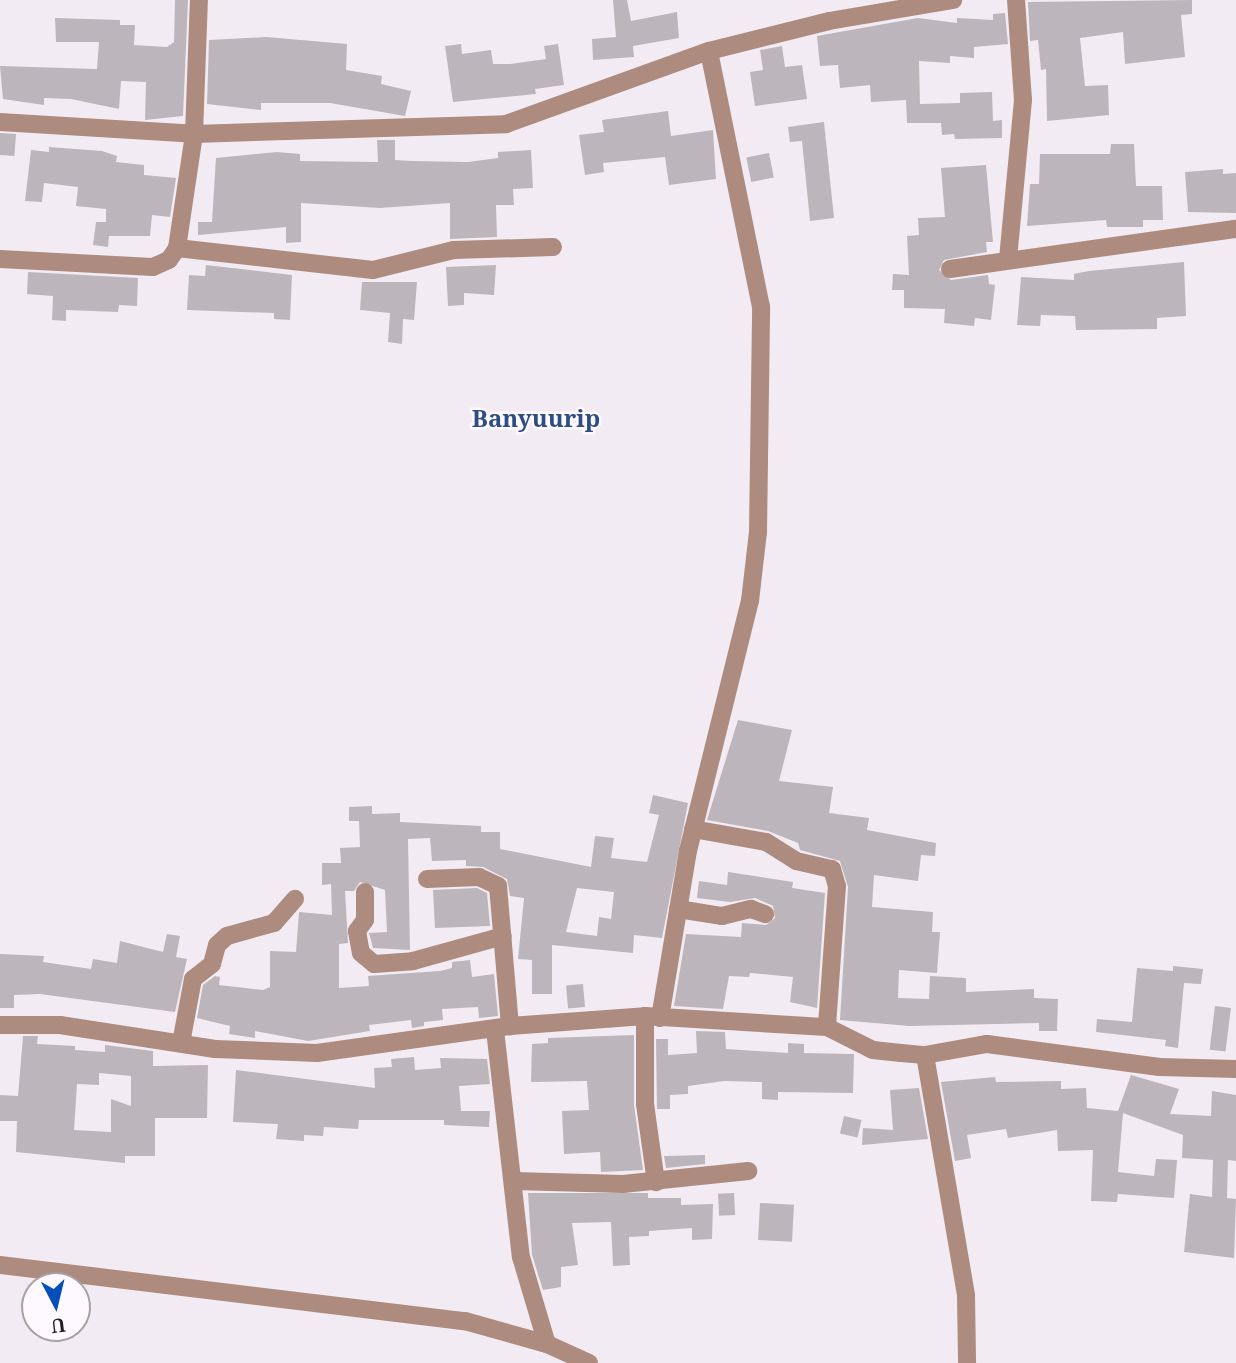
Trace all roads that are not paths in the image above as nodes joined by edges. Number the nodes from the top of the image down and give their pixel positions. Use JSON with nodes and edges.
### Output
{"nodes":[{"id":1,"x":199,"y":0,"type":"edge"},
{"id":2,"x":953,"y":0,"type":"edge"},
{"id":3,"x":1016,"y":0,"type":"edge"},
{"id":4,"x":709,"y":51,"type":"junction"},
{"id":5,"x":0,"y":122,"type":"edge"},
{"id":6,"x":194,"y":134,"type":"junction"},
{"id":7,"x":1236,"y":229,"type":"edge"},
{"id":8,"x":177,"y":247,"type":"junction"},
{"id":9,"x":552,"y":247,"type":"dead end"},
{"id":10,"x":1008,"y":259,"type":"junction"},
{"id":11,"x":0,"y":260,"type":"edge"},
{"id":12,"x":950,"y":269,"type":"dead end"},
{"id":13,"x":693,"y":829,"type":"junction"},
{"id":14,"x":427,"y":879,"type":"dead end"},
{"id":15,"x":365,"y":892,"type":"dead end"},
{"id":16,"x":295,"y":899,"type":"dead end"},
{"id":17,"x":678,"y":909,"type":"junction"},
{"id":18,"x":765,"y":914,"type":"dead end"},
{"id":19,"x":503,"y":936,"type":"junction"},
{"id":20,"x":653,"y":1017,"type":"junction"},
{"id":21,"x":0,"y":1025,"type":"edge"},
{"id":22,"x":827,"y":1027,"type":"junction"},
{"id":23,"x":502,"y":1028,"type":"junction"},
{"id":24,"x":181,"y":1043,"type":"junction"},
{"id":25,"x":925,"y":1055,"type":"junction"},
{"id":26,"x":1236,"y":1069,"type":"edge"},
{"id":27,"x":748,"y":1171,"type":"dead end"},
{"id":28,"x":514,"y":1181,"type":"junction"},
{"id":29,"x":656,"y":1182,"type":"junction"},
{"id":30,"x":0,"y":1265,"type":"edge"},
{"id":31,"x":547,"y":1344,"type":"junction"},
{"id":32,"x":590,"y":1363,"type":"edge"},
{"id":33,"x":967,"y":1363,"type":"edge"}],
"edges":[{"from":1,"to":6,"type":"street"},
{"from":2,"to":4,"type":"street"},
{"from":3,"to":10,"type":"street"},
{"from":4,"to":6,"type":"street"},
{"from":4,"to":13,"type":"street"},
{"from":5,"to":6,"type":"street"},
{"from":6,"to":8,"type":"street"},
{"from":7,"to":10,"type":"street"},
{"from":8,"to":9,"type":"street"},
{"from":8,"to":11,"type":"street"},
{"from":10,"to":12,"type":"street"},
{"from":13,"to":17,"type":"street"},
{"from":13,"to":22,"type":"street"},
{"from":14,"to":19,"type":"street"},
{"from":15,"to":19,"type":"street"},
{"from":16,"to":24,"type":"street"},
{"from":17,"to":18,"type":"street"},
{"from":17,"to":20,"type":"street"},
{"from":19,"to":23,"type":"street"},
{"from":20,"to":22,"type":"street"},
{"from":20,"to":23,"type":"street"},
{"from":20,"to":29,"type":"street"},
{"from":21,"to":24,"type":"street"},
{"from":22,"to":25,"type":"street"},
{"from":23,"to":24,"type":"street"},
{"from":23,"to":28,"type":"street"},
{"from":25,"to":26,"type":"street"},
{"from":25,"to":33,"type":"street"},
{"from":27,"to":29,"type":"street"},
{"from":28,"to":29,"type":"street"},
{"from":28,"to":31,"type":"street"},
{"from":30,"to":31,"type":"street"},
{"from":31,"to":32,"type":"street"}]}
